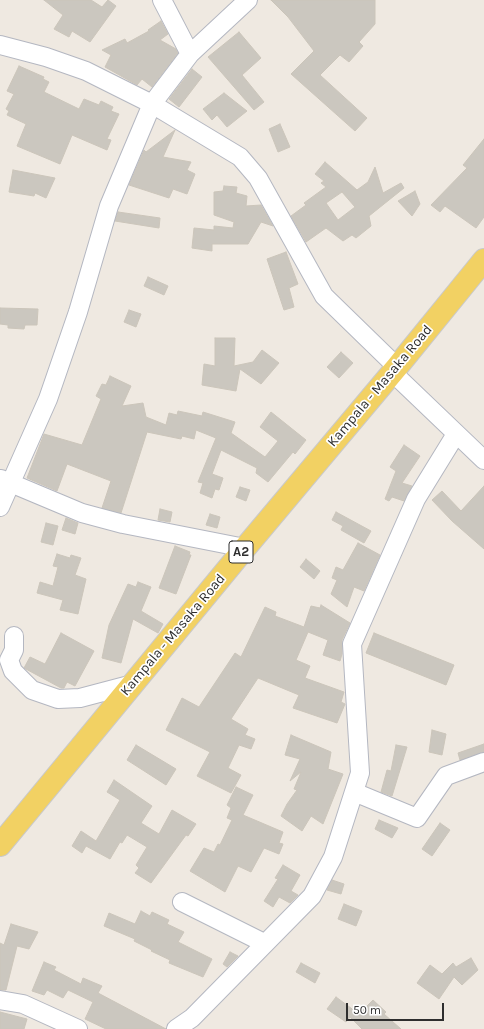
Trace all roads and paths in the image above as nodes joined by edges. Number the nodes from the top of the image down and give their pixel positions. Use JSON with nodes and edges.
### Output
{"nodes":[{"id":1,"x":162,"y":0,"type":"edge"},
{"id":2,"x":248,"y":0,"type":"edge"},
{"id":3,"x":0,"y":46,"type":"edge"},
{"id":4,"x":190,"y":54,"type":"junction"},
{"id":5,"x":152,"y":104,"type":"junction"},
{"id":6,"x":484,"y":260,"type":"edge"},
{"id":7,"x":395,"y":370,"type":"junction"},
{"id":8,"x":456,"y":434,"type":"junction"},
{"id":9,"x":484,"y":460,"type":"edge"},
{"id":10,"x":5,"y":482,"type":"edge"},
{"id":11,"x":0,"y":507,"type":"edge"},
{"id":12,"x":245,"y":548,"type":"junction"},
{"id":13,"x":14,"y":636,"type":"dead end"},
{"id":14,"x":133,"y":684,"type":"junction"},
{"id":15,"x":484,"y":762,"type":"edge"},
{"id":16,"x":354,"y":792,"type":"junction"},
{"id":17,"x":0,"y":844,"type":"edge"},
{"id":18,"x":182,"y":902,"type":"dead end"},
{"id":19,"x":264,"y":943,"type":"junction"},
{"id":20,"x":0,"y":1000,"type":"edge"},
{"id":21,"x":78,"y":1029,"type":"edge"},
{"id":22,"x":176,"y":1029,"type":"edge"}],
"edges":[{"from":1,"to":4,"type":"street"},
{"from":2,"to":4,"type":"street"},
{"from":3,"to":5,"type":"street"},
{"from":4,"to":5,"type":"street"},
{"from":5,"to":7,"type":"street"},
{"from":5,"to":10,"type":"street"},
{"from":6,"to":7,"type":"main road","name":"Kampala - Masaka Road","number":"A2"},
{"from":7,"to":8,"type":"street"},
{"from":7,"to":12,"type":"main road","name":"Kampala - Masaka Road","number":"A2"},
{"from":8,"to":9,"type":"street"},
{"from":8,"to":16,"type":"street"},
{"from":10,"to":11,"type":"street"},
{"from":10,"to":12,"type":"street"},
{"from":12,"to":14,"type":"main road","name":"Kampala - Masaka Road","number":"A2"},
{"from":13,"to":14,"type":"street"},
{"from":14,"to":17,"type":"main road","name":"Kampala - Masaka Road","number":"A2"},
{"from":15,"to":16,"type":"street"},
{"from":16,"to":19,"type":"street"},
{"from":18,"to":19,"type":"street"},
{"from":19,"to":22,"type":"street"},
{"from":20,"to":21,"type":"street"}]}
